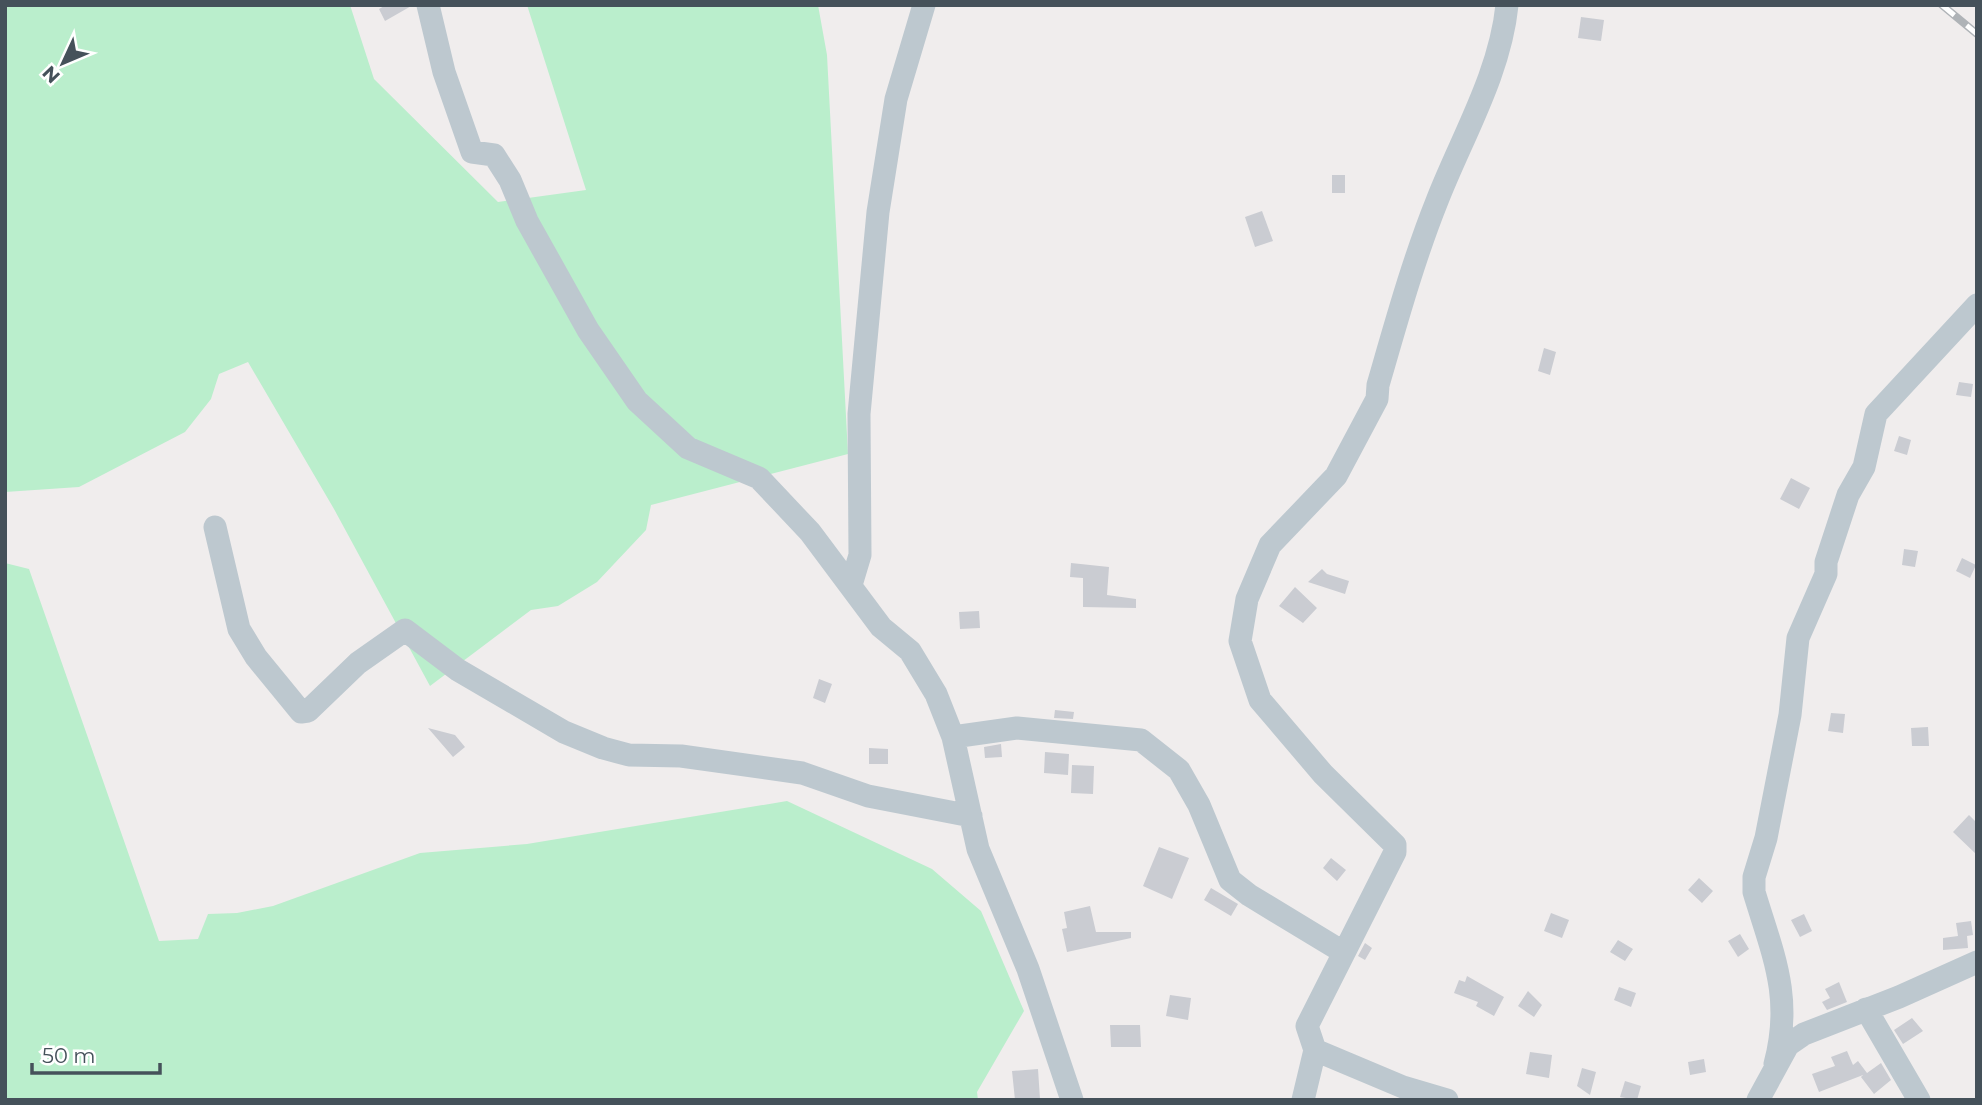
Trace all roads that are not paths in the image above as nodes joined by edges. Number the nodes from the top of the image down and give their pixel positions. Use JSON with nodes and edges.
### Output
{"nodes":[{"id":1,"x":428,"y":5,"type":"edge"},
{"id":2,"x":923,"y":5,"type":"edge"},
{"id":3,"x":1507,"y":5,"type":"edge"},
{"id":4,"x":1977,"y":305,"type":"edge"},
{"id":5,"x":215,"y":527,"type":"dead end"},
{"id":6,"x":851,"y":585,"type":"junction"},
{"id":7,"x":953,"y":737,"type":"junction"},
{"id":8,"x":971,"y":816,"type":"junction"},
{"id":9,"x":1343,"y":952,"type":"junction"},
{"id":10,"x":1977,"y":962,"type":"edge"},
{"id":11,"x":1866,"y":1009,"type":"junction"},
{"id":12,"x":1315,"y":1050,"type":"junction"},
{"id":13,"x":1775,"y":1064,"type":"junction"},
{"id":14,"x":1072,"y":1100,"type":"edge"},
{"id":15,"x":1303,"y":1100,"type":"edge"},
{"id":16,"x":1447,"y":1100,"type":"edge"},
{"id":17,"x":1758,"y":1100,"type":"edge"},
{"id":18,"x":1919,"y":1100,"type":"edge"}],
"edges":[{"from":1,"to":6,"type":"street"},
{"from":2,"to":6,"type":"street"},
{"from":3,"to":9,"type":"street"},
{"from":4,"to":13,"type":"street"},
{"from":5,"to":8,"type":"street"},
{"from":6,"to":7,"type":"street"},
{"from":7,"to":8,"type":"street"},
{"from":7,"to":9,"type":"street"},
{"from":8,"to":14,"type":"street"},
{"from":9,"to":12,"type":"street"},
{"from":10,"to":11,"type":"street"},
{"from":11,"to":13,"type":"street"},
{"from":11,"to":18,"type":"street"},
{"from":12,"to":15,"type":"street"},
{"from":12,"to":16,"type":"street"},
{"from":13,"to":17,"type":"street"}]}
